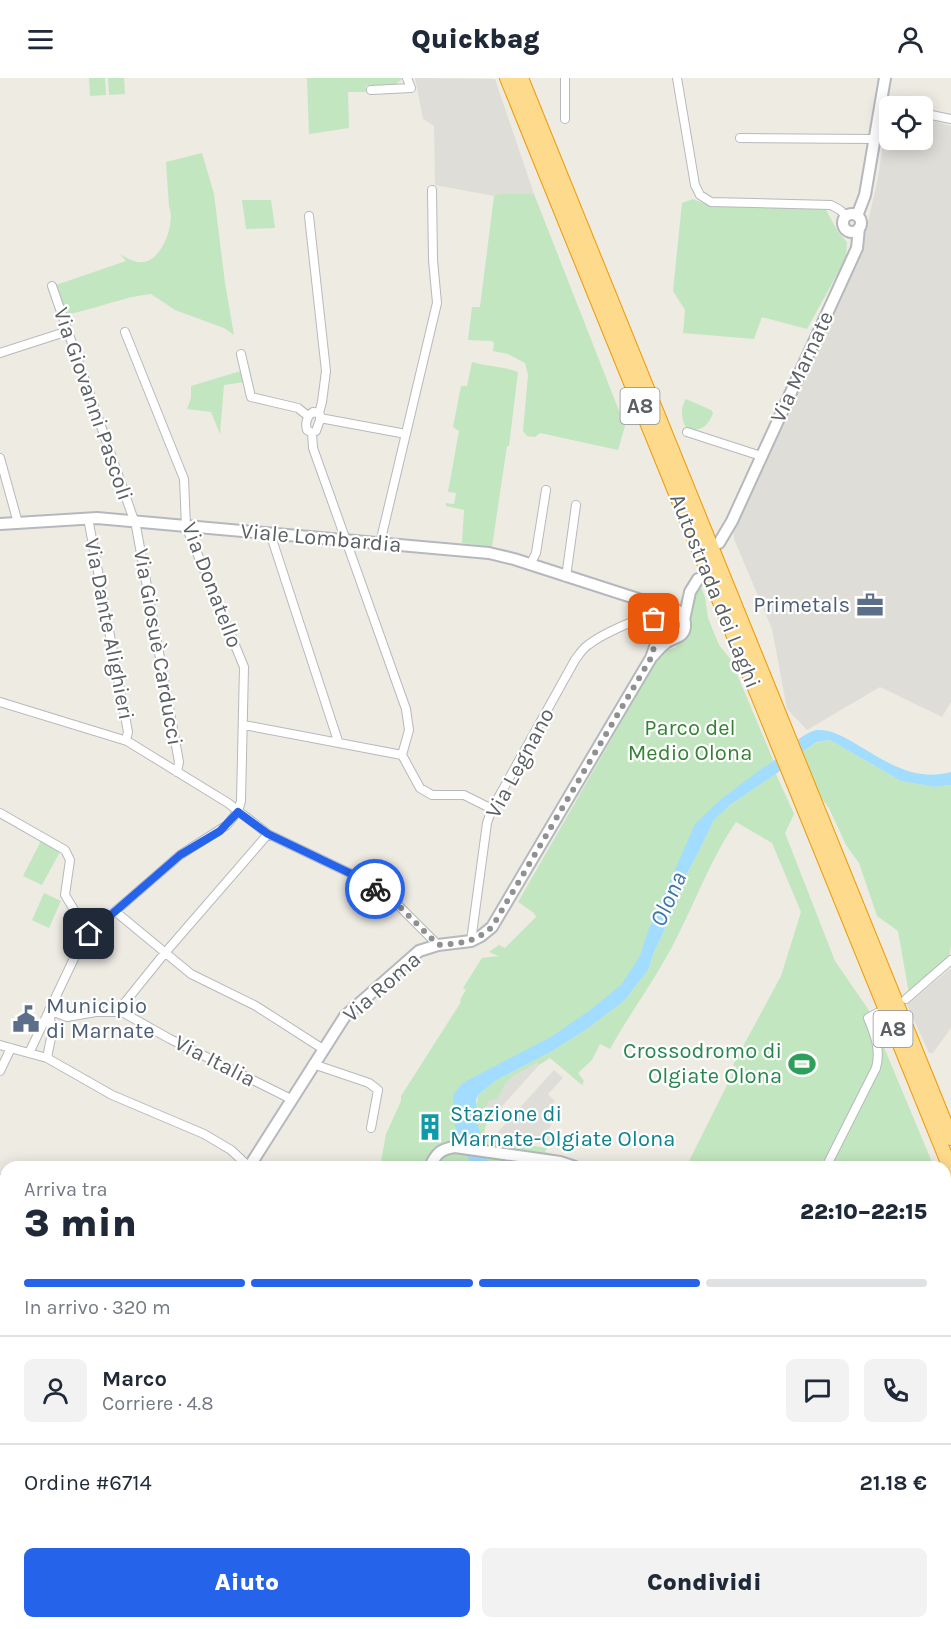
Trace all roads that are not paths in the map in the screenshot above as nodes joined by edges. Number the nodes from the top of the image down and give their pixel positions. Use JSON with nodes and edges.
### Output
{"nodes":[{"id":1,"x":407,"y":78,"type":"edge"},
{"id":2,"x":507,"y":78,"type":"edge"},
{"id":3,"x":521,"y":78,"type":"edge"},
{"id":4,"x":565,"y":78,"type":"edge"},
{"id":5,"x":677,"y":78,"type":"edge"},
{"id":6,"x":885,"y":78,"type":"edge"},
{"id":7,"x":371,"y":90,"type":"dead end"},
{"id":8,"x":883,"y":96,"type":"edge"},
{"id":9,"x":933,"y":115,"type":"edge"},
{"id":10,"x":879,"y":117,"type":"edge"},
{"id":11,"x":565,"y":119,"type":"dead end"},
{"id":12,"x":951,"y":119,"type":"edge"},
{"id":13,"x":740,"y":138,"type":"dead end"},
{"id":14,"x":875,"y":139,"type":"junction"},
{"id":15,"x":432,"y":190,"type":"dead end"},
{"id":16,"x":309,"y":216,"type":"dead end"},
{"id":17,"x":851,"y":216,"type":"junction"},
{"id":18,"x":859,"y":228,"type":"junction"},
{"id":19,"x":52,"y":286,"type":"dead end"},
{"id":20,"x":68,"y":332,"type":"junction"},
{"id":21,"x":125,"y":332,"type":"dead end"},
{"id":22,"x":0,"y":353,"type":"edge"},
{"id":23,"x":241,"y":354,"type":"dead end"},
{"id":24,"x":308,"y":416,"type":"junction"},
{"id":25,"x":319,"y":416,"type":"junction"},
{"id":26,"x":687,"y":432,"type":"dead end"},
{"id":27,"x":312,"y":433,"type":"junction"},
{"id":28,"x":406,"y":434,"type":"junction"},
{"id":29,"x":761,"y":456,"type":"junction"},
{"id":30,"x":0,"y":459,"type":"edge"},
{"id":31,"x":546,"y":490,"type":"dead end"},
{"id":32,"x":576,"y":505,"type":"dead end"},
{"id":33,"x":88,"y":518,"type":"junction"},
{"id":34,"x":134,"y":522,"type":"junction"},
{"id":35,"x":18,"y":523,"type":"junction"},
{"id":36,"x":0,"y":525,"type":"edge"},
{"id":37,"x":186,"y":526,"type":"junction"},
{"id":38,"x":270,"y":533,"type":"junction"},
{"id":39,"x":345,"y":540,"type":"junction"},
{"id":40,"x":718,"y":542,"type":"dead end"},
{"id":41,"x":380,"y":543,"type":"junction"},
{"id":42,"x":530,"y":565,"type":"junction"},
{"id":43,"x":566,"y":577,"type":"junction"},
{"id":44,"x":698,"y":579,"type":"dead end"},
{"id":45,"x":690,"y":592,"type":"junction"},
{"id":46,"x":634,"y":599,"type":"junction"},
{"id":47,"x":667,"y":608,"type":"junction"},
{"id":48,"x":684,"y":620,"type":"junction"},
{"id":49,"x":655,"y":626,"type":"junction"},
{"id":50,"x":670,"y":640,"type":"junction"},
{"id":51,"x":651,"y":658,"type":"junction"},
{"id":52,"x":0,"y":702,"type":"edge"},
{"id":53,"x":244,"y":725,"type":"junction"},
{"id":54,"x":126,"y":740,"type":"junction"},
{"id":55,"x":338,"y":741,"type":"junction"},
{"id":56,"x":402,"y":755,"type":"junction"},
{"id":57,"x":795,"y":770,"type":"junction"},
{"id":58,"x":177,"y":772,"type":"junction"},
{"id":59,"x":492,"y":809,"type":"junction"},
{"id":60,"x":238,"y":812,"type":"junction"},
{"id":61,"x":0,"y":813,"type":"edge"},
{"id":62,"x":268,"y":834,"type":"junction"},
{"id":63,"x":116,"y":912,"type":"junction"},
{"id":64,"x":89,"y":934,"type":"junction"},
{"id":65,"x":471,"y":941,"type":"junction"},
{"id":66,"x":438,"y":945,"type":"junction"},
{"id":67,"x":164,"y":954,"type":"junction"},
{"id":68,"x":951,"y":960,"type":"edge"},
{"id":69,"x":906,"y":999,"type":"dead end"},
{"id":70,"x":49,"y":1010,"type":"junction"},
{"id":71,"x":118,"y":1011,"type":"junction"},
{"id":72,"x":877,"y":1013,"type":"dead end"},
{"id":73,"x":40,"y":1030,"type":"junction"},
{"id":74,"x":51,"y":1035,"type":"junction"},
{"id":75,"x":0,"y":1045,"type":"edge"},
{"id":76,"x":11,"y":1048,"type":"junction"},
{"id":77,"x":323,"y":1049,"type":"junction"},
{"id":78,"x":29,"y":1053,"type":"junction"},
{"id":79,"x":47,"y":1058,"type":"junction"},
{"id":80,"x":313,"y":1064,"type":"junction"},
{"id":81,"x":0,"y":1071,"type":"edge"},
{"id":82,"x":291,"y":1100,"type":"junction"},
{"id":83,"x":371,"y":1128,"type":"dead end"},
{"id":84,"x":951,"y":1138,"type":"edge"},
{"id":85,"x":243,"y":1161,"type":"edge"},
{"id":86,"x":254,"y":1161,"type":"edge"},
{"id":87,"x":434,"y":1161,"type":"edge"},
{"id":88,"x":554,"y":1161,"type":"edge"},
{"id":89,"x":829,"y":1161,"type":"edge"},
{"id":90,"x":947,"y":1161,"type":"edge"}],
"edges":[{"from":1,"to":7,"type":"street"},
{"from":2,"to":57,"type":"highway","name":"Autostrada dei Laghi","number":"A8"},
{"from":3,"to":57,"type":"highway","name":"Autostrada dei Laghi","number":"A8"},
{"from":4,"to":11,"type":"street"},
{"from":5,"to":17,"type":"street"},
{"from":6,"to":8,"type":"street","name":"Via Marnate"},
{"from":9,"to":12,"type":"street"},
{"from":10,"to":14,"type":"street","name":"Via Marnate"},
{"from":13,"to":14,"type":"street"},
{"from":14,"to":17,"type":"street","name":"Via Marnate"},
{"from":15,"to":28,"type":"street"},
{"from":16,"to":25,"type":"street"},
{"from":17,"to":18,"type":"street","name":"Via Marnate"},
{"from":17,"to":18,"type":"street"},
{"from":18,"to":29,"type":"street","name":"Via Marnate"},
{"from":19,"to":20,"type":"street","name":"Via Giovanni Pascoli"},
{"from":20,"to":22,"type":"street"},
{"from":20,"to":34,"type":"street","name":"Via Giovanni Pascoli"},
{"from":21,"to":37,"type":"street","name":"Via Donatello"},
{"from":23,"to":24,"type":"street"},
{"from":24,"to":25,"type":"street"},
{"from":24,"to":27,"type":"street"},
{"from":25,"to":27,"type":"street"},
{"from":25,"to":28,"type":"street"},
{"from":26,"to":29,"type":"street"},
{"from":27,"to":39,"type":"street"},
{"from":28,"to":41,"type":"street"},
{"from":29,"to":40,"type":"street","name":"Via Marnate"},
{"from":30,"to":35,"type":"street"},
{"from":31,"to":42,"type":"street"},
{"from":32,"to":43,"type":"street"},
{"from":33,"to":34,"type":"street","name":"Viale Lombardia"},
{"from":33,"to":35,"type":"street","name":"Viale Lombardia"},
{"from":33,"to":54,"type":"street","name":"Via Dante Alighieri"},
{"from":34,"to":37,"type":"street","name":"Viale Lombardia"},
{"from":34,"to":58,"type":"street","name":"Via Giosuè Carducci"},
{"from":35,"to":36,"type":"street","name":"Viale Lombardia"},
{"from":37,"to":38,"type":"street","name":"Viale Lombardia"},
{"from":37,"to":53,"type":"street","name":"Via Donatello"},
{"from":38,"to":39,"type":"street","name":"Viale Lombardia"},
{"from":38,"to":55,"type":"street"},
{"from":39,"to":41,"type":"street","name":"Viale Lombardia"},
{"from":39,"to":56,"type":"street"},
{"from":41,"to":42,"type":"street","name":"Viale Lombardia"},
{"from":42,"to":43,"type":"street","name":"Viale Lombardia"},
{"from":43,"to":46,"type":"street","name":"Viale Lombardia"},
{"from":44,"to":45,"type":"street"},
{"from":45,"to":47,"type":"street"},
{"from":45,"to":48,"type":"street"},
{"from":46,"to":47,"type":"street","name":"Viale Lombardia"},
{"from":46,"to":49,"type":"street","name":"Viale Lombardia"},
{"from":47,"to":48,"type":"street"},
{"from":47,"to":49,"type":"street"},
{"from":48,"to":50,"type":"street"},
{"from":49,"to":50,"type":"street"},
{"from":49,"to":51,"type":"street"},
{"from":49,"to":59,"type":"street","name":"Via Legnano"},
{"from":50,"to":51,"type":"street"},
{"from":51,"to":65,"type":"street"},
{"from":52,"to":54,"type":"street"},
{"from":53,"to":55,"type":"street"},
{"from":53,"to":60,"type":"street","name":"Via Donatello"},
{"from":54,"to":58,"type":"street"},
{"from":55,"to":56,"type":"street"},
{"from":56,"to":59,"type":"street"},
{"from":57,"to":84,"type":"highway","name":"Autostrada dei Laghi","number":"A8"},
{"from":57,"to":90,"type":"highway","name":"Autostrada dei Laghi","number":"A8"},
{"from":58,"to":60,"type":"street"},
{"from":59,"to":65,"type":"street","name":"Via Legnano"},
{"from":60,"to":62,"type":"street"},
{"from":60,"to":63,"type":"street"},
{"from":61,"to":64,"type":"street"},
{"from":62,"to":66,"type":"street"},
{"from":62,"to":67,"type":"street"},
{"from":63,"to":64,"type":"street"},
{"from":63,"to":67,"type":"street"},
{"from":64,"to":70,"type":"street"},
{"from":65,"to":66,"type":"street","name":"Via Roma"},
{"from":66,"to":77,"type":"street","name":"Via Roma"},
{"from":67,"to":71,"type":"street"},
{"from":67,"to":77,"type":"street"},
{"from":68,"to":69,"type":"street"},
{"from":70,"to":71,"type":"street"},
{"from":70,"to":73,"type":"street"},
{"from":70,"to":74,"type":"street"},
{"from":71,"to":82,"type":"street","name":"Via Italia"},
{"from":72,"to":89,"type":"street"},
{"from":73,"to":74,"type":"street"},
{"from":73,"to":78,"type":"street"},
{"from":74,"to":79,"type":"street"},
{"from":75,"to":76,"type":"street"},
{"from":76,"to":78,"type":"street"},
{"from":76,"to":81,"type":"street"},
{"from":77,"to":80,"type":"street","name":"Via Roma"},
{"from":78,"to":79,"type":"street"},
{"from":79,"to":85,"type":"street"},
{"from":80,"to":82,"type":"street","name":"Via Roma"},
{"from":80,"to":83,"type":"street"},
{"from":82,"to":86,"type":"street","name":"Via Roma"},
{"from":87,"to":88,"type":"street"}]}
